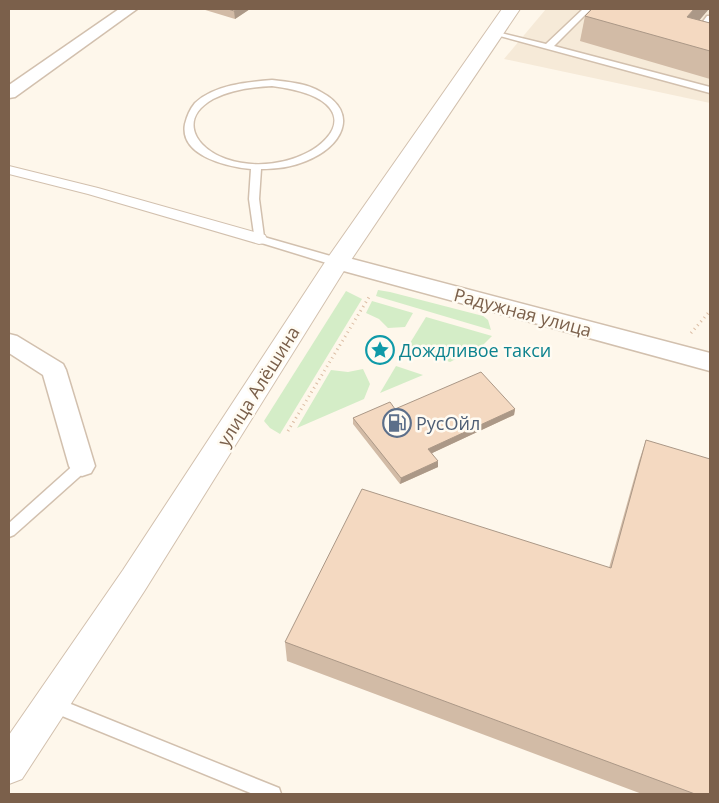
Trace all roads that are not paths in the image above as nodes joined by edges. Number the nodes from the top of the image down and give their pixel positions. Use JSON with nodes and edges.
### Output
{"nodes":[{"id":1,"x":129,"y":9,"type":"edge"},
{"id":2,"x":511,"y":9,"type":"edge"},
{"id":3,"x":587,"y":9,"type":"edge"},
{"id":4,"x":710,"y":18,"type":"edge"},
{"id":5,"x":710,"y":29,"type":"edge"},
{"id":6,"x":493,"y":33,"type":"junction"},
{"id":7,"x":548,"y":48,"type":"junction"},
{"id":8,"x":710,"y":90,"type":"edge"},
{"id":9,"x":9,"y":93,"type":"edge"},
{"id":10,"x":256,"y":167,"type":"junction"},
{"id":11,"x":9,"y":170,"type":"edge"},
{"id":12,"x":258,"y":239,"type":"junction"},
{"id":13,"x":336,"y":262,"type":"junction"},
{"id":14,"x":9,"y":342,"type":"edge"},
{"id":15,"x":710,"y":362,"type":"edge"},
{"id":16,"x":82,"y":466,"type":"joint"},
{"id":17,"x":9,"y":531,"type":"edge"},
{"id":18,"x":49,"y":703,"type":"junction"},
{"id":19,"x":9,"y":766,"type":"edge"},
{"id":20,"x":273,"y":794,"type":"edge"}],
"edges":[{"from":1,"to":9,"type":"street"},
{"from":2,"to":6,"type":"street","name":"улица Алёшина"},
{"from":3,"to":7,"type":"lane"},
{"from":4,"to":5,"type":"lane"},
{"from":6,"to":7,"type":"lane"},
{"from":6,"to":13,"type":"street","name":"улица Алёшина"},
{"from":7,"to":8,"type":"lane"},
{"from":10,"to":10,"type":"lane"},
{"from":10,"to":12,"type":"lane"},
{"from":11,"to":12,"type":"street"},
{"from":12,"to":13,"type":"lane"},
{"from":13,"to":15,"type":"street","name":"Радужная улица"},
{"from":13,"to":18,"type":"street","name":"улица Алёшина"},
{"from":14,"to":16,"type":"street"},
{"from":16,"to":17,"type":"lane"},
{"from":18,"to":19,"type":"street","name":"улица Алёшина"},
{"from":18,"to":20,"type":"lane"}]}
